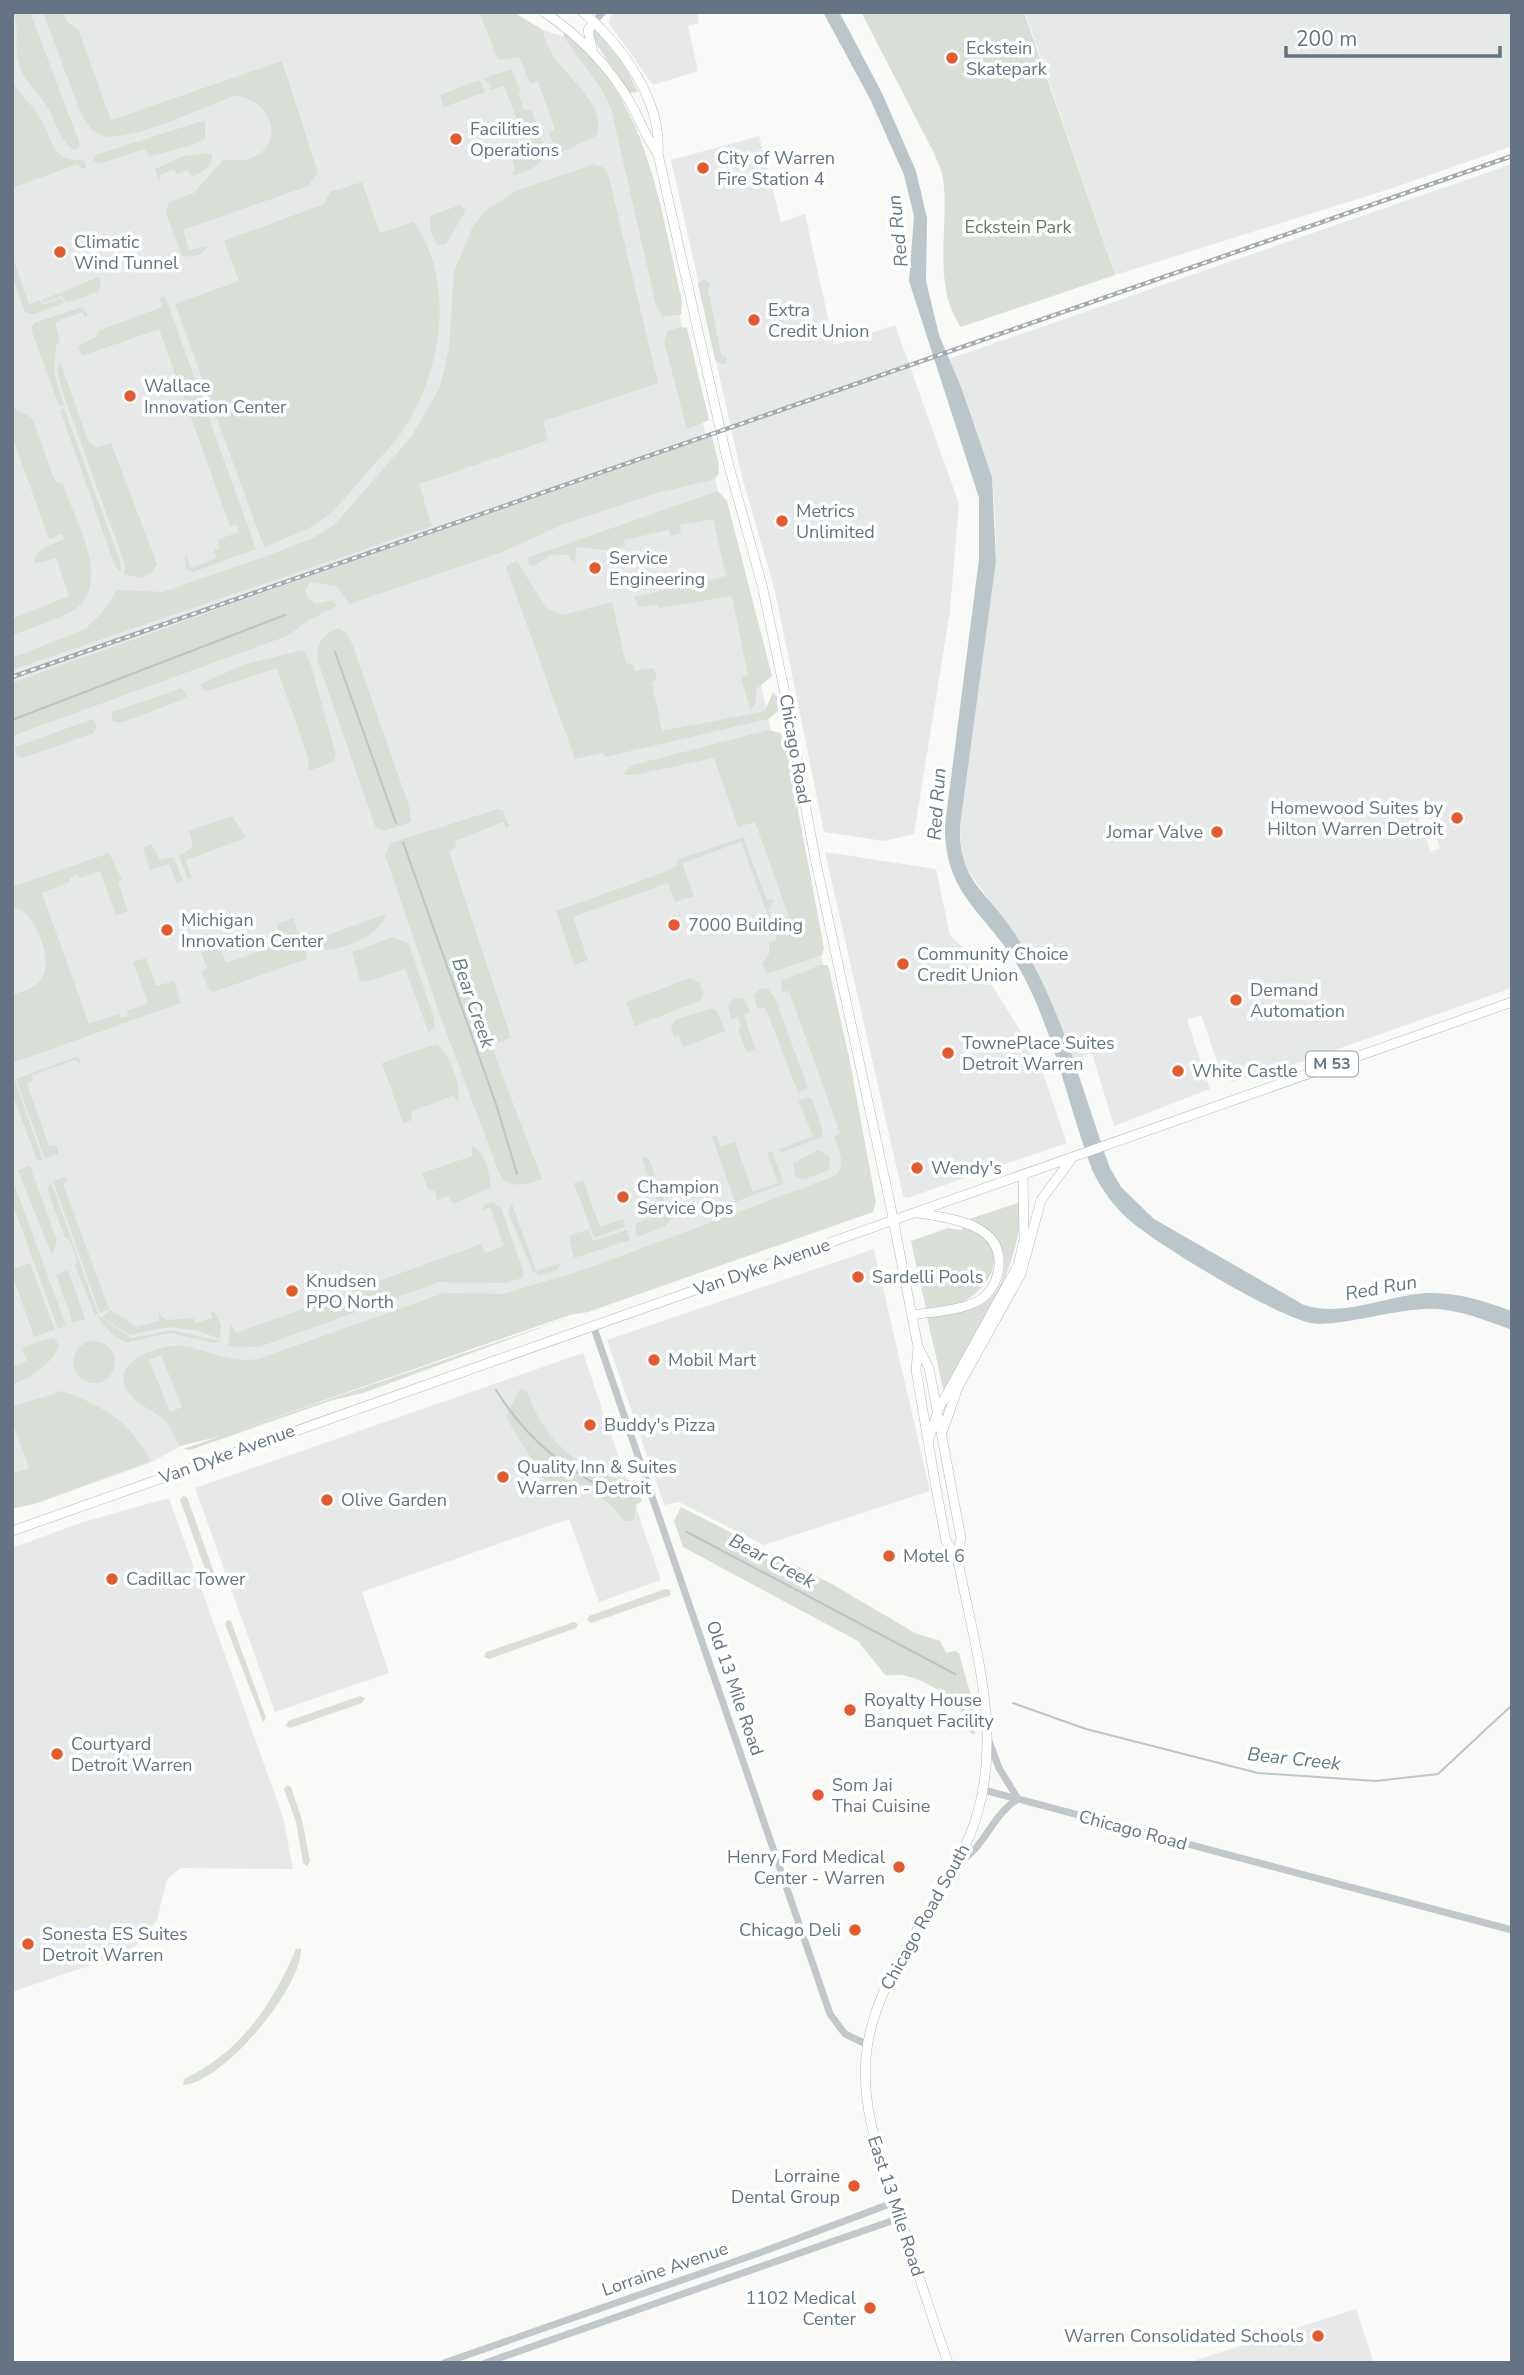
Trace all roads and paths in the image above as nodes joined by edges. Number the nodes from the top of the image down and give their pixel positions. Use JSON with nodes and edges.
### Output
{"nodes":[{"id":1,"x":583,"y":12,"type":"edge"},
{"id":2,"x":603,"y":12,"type":"edge"},
{"id":3,"x":549,"y":14,"type":"edge"},
{"id":4,"x":594,"y":22,"type":"junction"},
{"id":5,"x":594,"y":53,"type":"junction"},
{"id":6,"x":658,"y":154,"type":"junction"},
{"id":7,"x":1512,"y":1002,"type":"edge"},
{"id":8,"x":1071,"y":1159,"type":"junction"},
{"id":9,"x":1023,"y":1176,"type":"junction"},
{"id":10,"x":917,"y":1213,"type":"junction"},
{"id":11,"x":894,"y":1222,"type":"junction"},
{"id":12,"x":912,"y":1315,"type":"junction"},
{"id":13,"x":593,"y":1325,"type":"junction"},
{"id":14,"x":918,"y":1347,"type":"junction"},
{"id":15,"x":937,"y":1410,"type":"junction"},
{"id":16,"x":942,"y":1435,"type":"junction"},
{"id":17,"x":928,"y":1442,"type":"junction"},
{"id":18,"x":12,"y":1531,"type":"edge"},
{"id":19,"x":957,"y":1556,"type":"junction"},
{"id":20,"x":989,"y":1741,"type":"junction"},
{"id":21,"x":984,"y":1790,"type":"junction"},
{"id":22,"x":1018,"y":1799,"type":"junction"},
{"id":23,"x":956,"y":1863,"type":"junction"},
{"id":24,"x":1512,"y":1930,"type":"edge"},
{"id":25,"x":868,"y":2045,"type":"junction"},
{"id":26,"x":895,"y":2202,"type":"junction"},
{"id":27,"x":900,"y":2218,"type":"junction"},
{"id":28,"x":807,"y":2233,"type":"junction"},
{"id":29,"x":813,"y":2249,"type":"junction"},
{"id":30,"x":443,"y":2363,"type":"edge"},
{"id":31,"x":485,"y":2363,"type":"edge"},
{"id":32,"x":948,"y":2363,"type":"edge"}],
"edges":[{"from":1,"to":4,"type":"main road"},
{"from":2,"to":4,"type":"street"},
{"from":3,"to":5,"type":"main road"},
{"from":4,"to":5,"type":"main road"},
{"from":4,"to":6,"type":"main road","name":"Chicago Road"},
{"from":5,"to":6,"type":"main road","name":"Chicago Road"},
{"from":6,"to":11,"type":"main road","name":"Chicago Road"},
{"from":7,"to":8,"type":"main road","name":"Van Dyke Avenue","number":"M 53"},
{"from":8,"to":9,"type":"main road","name":"Van Dyke Avenue","number":"M 53"},
{"from":8,"to":16,"type":"main road"},
{"from":9,"to":10,"type":"main road","name":"Van Dyke Avenue","number":"M 53"},
{"from":9,"to":15,"type":"main road"},
{"from":10,"to":11,"type":"main road","name":"Van Dyke Avenue","number":"M 53"},
{"from":10,"to":12,"type":"main road"},
{"from":11,"to":12,"type":"main road","name":"Chicago Road"},
{"from":11,"to":13,"type":"main road","name":"Van Dyke Avenue","number":"M 53"},
{"from":12,"to":14,"type":"main road","name":"Chicago Road"},
{"from":13,"to":18,"type":"main road","name":"Van Dyke Avenue","number":"M 53"},
{"from":13,"to":25,"type":"street","name":"Old 13 Mile Road"},
{"from":14,"to":15,"type":"main road","name":"Chicago Road"},
{"from":14,"to":17,"type":"main road","name":"Chicago Road"},
{"from":15,"to":16,"type":"main road","name":"Chicago Road"},
{"from":15,"to":17,"type":"main road"},
{"from":16,"to":19,"type":"main road","name":"Chicago Road"},
{"from":17,"to":19,"type":"main road","name":"Chicago Road"},
{"from":19,"to":20,"type":"main road","name":"Chicago Road"},
{"from":20,"to":21,"type":"main road","name":"Chicago Road"},
{"from":20,"to":22,"type":"street"},
{"from":21,"to":22,"type":"street","name":"Chicago Road"},
{"from":21,"to":23,"type":"main road","name":"Chicago Road South"},
{"from":22,"to":23,"type":"street"},
{"from":22,"to":24,"type":"street","name":"Chicago Road"},
{"from":23,"to":25,"type":"main road","name":"Chicago Road South"},
{"from":25,"to":26,"type":"main road","name":"East 13 Mile Road"},
{"from":26,"to":27,"type":"main road","name":"East 13 Mile Road"},
{"from":26,"to":28,"type":"street","name":"Lorraine Avenue"},
{"from":27,"to":29,"type":"street","name":"Lorraine Avenue"},
{"from":27,"to":32,"type":"main road","name":"East 13 Mile Road"},
{"from":28,"to":29,"type":"street"},
{"from":28,"to":30,"type":"street","name":"Lorraine Avenue"},
{"from":29,"to":31,"type":"street","name":"Lorraine Avenue"}]}
